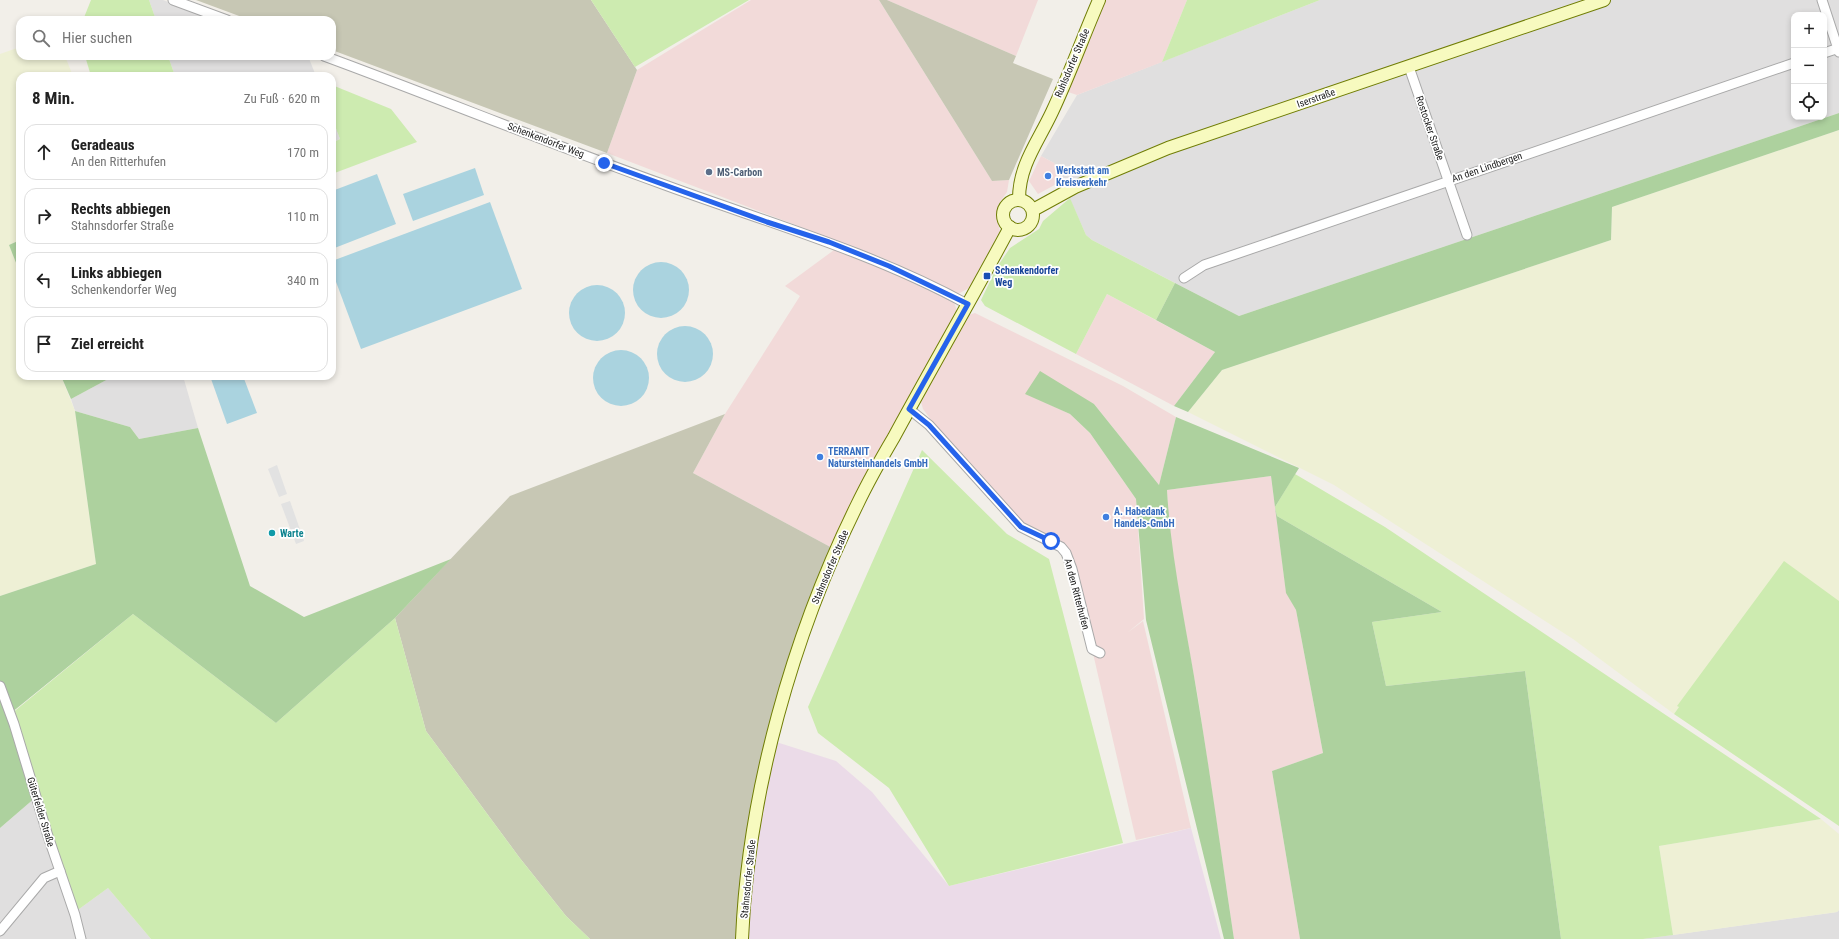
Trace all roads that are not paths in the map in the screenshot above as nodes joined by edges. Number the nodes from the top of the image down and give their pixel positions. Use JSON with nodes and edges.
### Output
{"nodes":[{"id":1,"x":173,"y":0,"type":"edge"},
{"id":2,"x":1099,"y":0,"type":"edge"},
{"id":3,"x":1604,"y":0,"type":"edge"},
{"id":4,"x":1822,"y":0,"type":"edge"},
{"id":5,"x":216,"y":16,"type":"edge"},
{"id":6,"x":1839,"y":49,"type":"edge"},
{"id":7,"x":1827,"y":52,"type":"edge"},
{"id":8,"x":334,"y":60,"type":"edge"},
{"id":9,"x":1791,"y":64,"type":"edge"},
{"id":10,"x":1409,"y":67,"type":"junction"},
{"id":11,"x":1448,"y":181,"type":"junction"},
{"id":12,"x":1019,"y":199,"type":"junction"},
{"id":13,"x":1033,"y":210,"type":"junction"},
{"id":14,"x":1010,"y":227,"type":"junction"},
{"id":15,"x":1468,"y":235,"type":"dead end"},
{"id":16,"x":1184,"y":278,"type":"dead end"},
{"id":17,"x":968,"y":304,"type":"junction"},
{"id":18,"x":909,"y":409,"type":"junction"},
{"id":19,"x":1100,"y":653,"type":"dead end"},
{"id":20,"x":0,"y":686,"type":"edge"},
{"id":21,"x":60,"y":871,"type":"junction"},
{"id":22,"x":0,"y":932,"type":"edge"},
{"id":23,"x":81,"y":939,"type":"edge"},
{"id":24,"x":742,"y":939,"type":"edge"}],
"edges":[{"from":1,"to":5,"type":"street"},
{"from":2,"to":12,"type":"street","name":"Ruhlsdorfer Straße"},
{"from":3,"to":10,"type":"street","name":"Iserstraße"},
{"from":4,"to":6,"type":"street"},
{"from":6,"to":7,"type":"street"},
{"from":8,"to":17,"type":"street","name":"Schenkendorfer Weg"},
{"from":9,"to":11,"type":"street","name":"An den Lindbergen"},
{"from":10,"to":11,"type":"street","name":"Rostocker Straße"},
{"from":10,"to":13,"type":"street","name":"Iserstraße"},
{"from":11,"to":15,"type":"street","name":"Rostocker Straße"},
{"from":11,"to":16,"type":"street","name":"An den Lindbergen"},
{"from":12,"to":13,"type":"street"},
{"from":12,"to":14,"type":"street"},
{"from":13,"to":14,"type":"street"},
{"from":14,"to":17,"type":"street","name":"Stahnsdorfer Straße"},
{"from":17,"to":18,"type":"street","name":"Stahnsdorfer Straße"},
{"from":18,"to":19,"type":"street","name":"An den Ritterhufen"},
{"from":18,"to":24,"type":"street","name":"Stahnsdorfer Straße"},
{"from":20,"to":21,"type":"street","name":"Güterfelder Straße"},
{"from":21,"to":22,"type":"street"},
{"from":21,"to":23,"type":"street","name":"Güterfelder Straße"}]}
